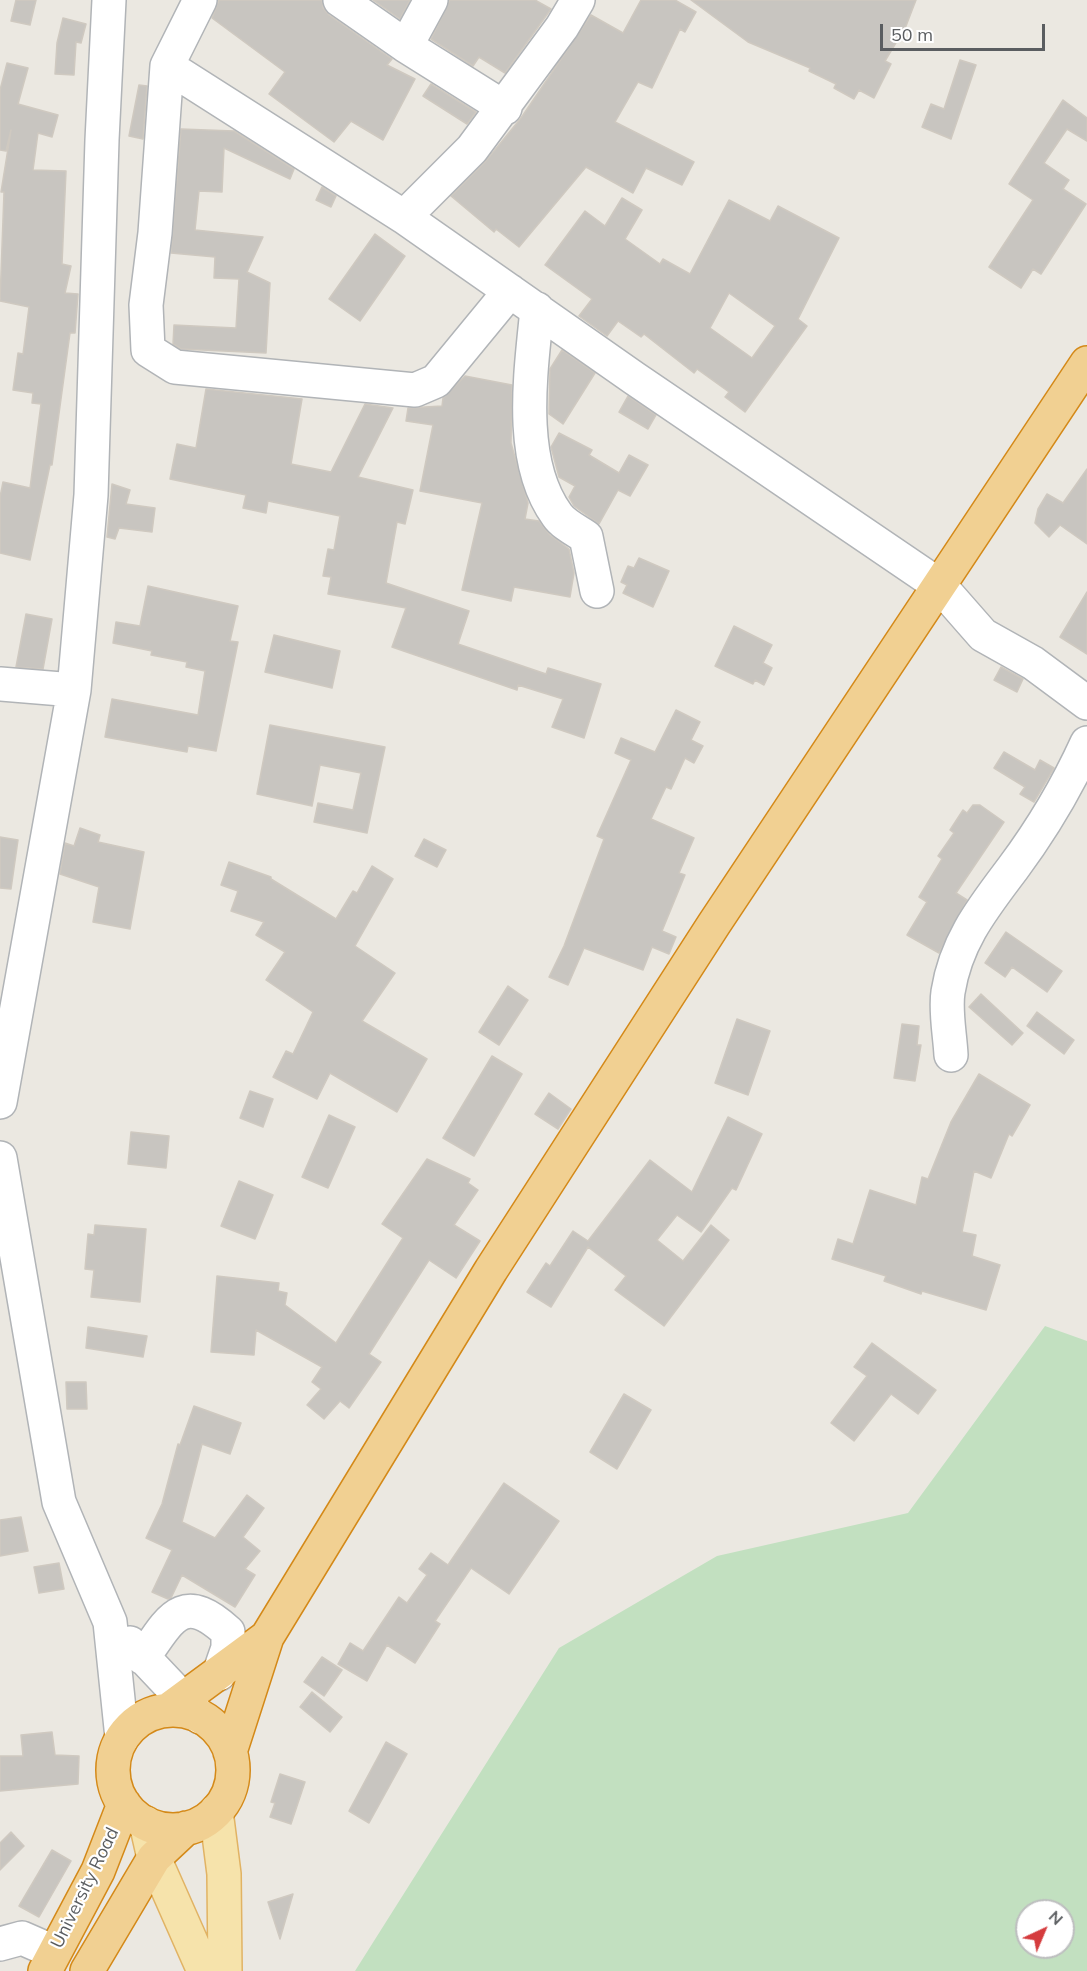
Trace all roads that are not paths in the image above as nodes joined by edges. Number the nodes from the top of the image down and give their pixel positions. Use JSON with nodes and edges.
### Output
{"nodes":[{"id":1,"x":109,"y":0,"type":"edge"},
{"id":2,"x":200,"y":0,"type":"edge"},
{"id":3,"x":340,"y":0,"type":"edge"},
{"id":4,"x":431,"y":0,"type":"edge"},
{"id":5,"x":578,"y":0,"type":"edge"},
{"id":6,"x":406,"y":46,"type":"junction"},
{"id":7,"x":167,"y":66,"type":"junction"},
{"id":8,"x":505,"y":108,"type":"junction"},
{"id":9,"x":404,"y":217,"type":"junction"},
{"id":10,"x":510,"y":291,"type":"junction"},
{"id":11,"x":537,"y":309,"type":"junction"},
{"id":12,"x":1087,"y":363,"type":"edge"},
{"id":13,"x":940,"y":586,"type":"junction"},
{"id":14,"x":597,"y":591,"type":"dead end"},
{"id":15,"x":0,"y":684,"type":"edge"},
{"id":16,"x":74,"y":690,"type":"junction"},
{"id":17,"x":1087,"y":703,"type":"edge"},
{"id":18,"x":1087,"y":742,"type":"edge"},
{"id":19,"x":951,"y":1055,"type":"dead end"},
{"id":20,"x":0,"y":1102,"type":"edge"},
{"id":21,"x":0,"y":1158,"type":"edge"},
{"id":22,"x":110,"y":1622,"type":"junction"},
{"id":23,"x":267,"y":1637,"type":"junction"},
{"id":24,"x":143,"y":1658,"type":"junction"},
{"id":25,"x":219,"y":1674,"type":"junction"},
{"id":26,"x":184,"y":1708,"type":"junction"},
{"id":27,"x":122,"y":1738,"type":"junction"},
{"id":28,"x":230,"y":1752,"type":"junction"},
{"id":29,"x":216,"y":1811,"type":"junction"},
{"id":30,"x":135,"y":1814,"type":"junction"},
{"id":31,"x":186,"y":1828,"type":"junction"},
{"id":32,"x":154,"y":1858,"type":"junction"},
{"id":33,"x":0,"y":1944,"type":"edge"},
{"id":34,"x":49,"y":1962,"type":"edge"},
{"id":35,"x":87,"y":1971,"type":"edge"},
{"id":36,"x":204,"y":1971,"type":"edge"},
{"id":37,"x":225,"y":1971,"type":"edge"}],
"edges":[{"from":1,"to":16,"type":"street"},
{"from":2,"to":7,"type":"street"},
{"from":3,"to":6,"type":"street"},
{"from":4,"to":6,"type":"street"},
{"from":5,"to":8,"type":"street"},
{"from":6,"to":8,"type":"street"},
{"from":7,"to":9,"type":"street"},
{"from":7,"to":10,"type":"street"},
{"from":8,"to":9,"type":"street"},
{"from":9,"to":10,"type":"street"},
{"from":10,"to":11,"type":"street"},
{"from":11,"to":13,"type":"street"},
{"from":11,"to":14,"type":"street"},
{"from":12,"to":13,"type":"highway"},
{"from":13,"to":17,"type":"street"},
{"from":13,"to":23,"type":"highway"},
{"from":15,"to":16,"type":"street"},
{"from":16,"to":20,"type":"street"},
{"from":18,"to":19,"type":"street"},
{"from":21,"to":22,"type":"street"},
{"from":22,"to":24,"type":"street"},
{"from":22,"to":27,"type":"street"},
{"from":23,"to":25,"type":"highway"},
{"from":23,"to":28,"type":"highway"},
{"from":24,"to":25,"type":"street"},
{"from":24,"to":26,"type":"street"},
{"from":25,"to":26,"type":"highway"},
{"from":26,"to":27,"type":"highway"},
{"from":26,"to":28,"type":"highway"},
{"from":27,"to":30,"type":"highway"},
{"from":28,"to":29,"type":"highway"},
{"from":29,"to":31,"type":"highway"},
{"from":29,"to":37,"type":"main road"},
{"from":30,"to":31,"type":"highway"},
{"from":30,"to":32,"type":"main road"},
{"from":30,"to":34,"type":"highway","name":"University Road"},
{"from":31,"to":32,"type":"highway"},
{"from":32,"to":35,"type":"highway"},
{"from":32,"to":36,"type":"main road"},
{"from":33,"to":34,"type":"street"}]}
